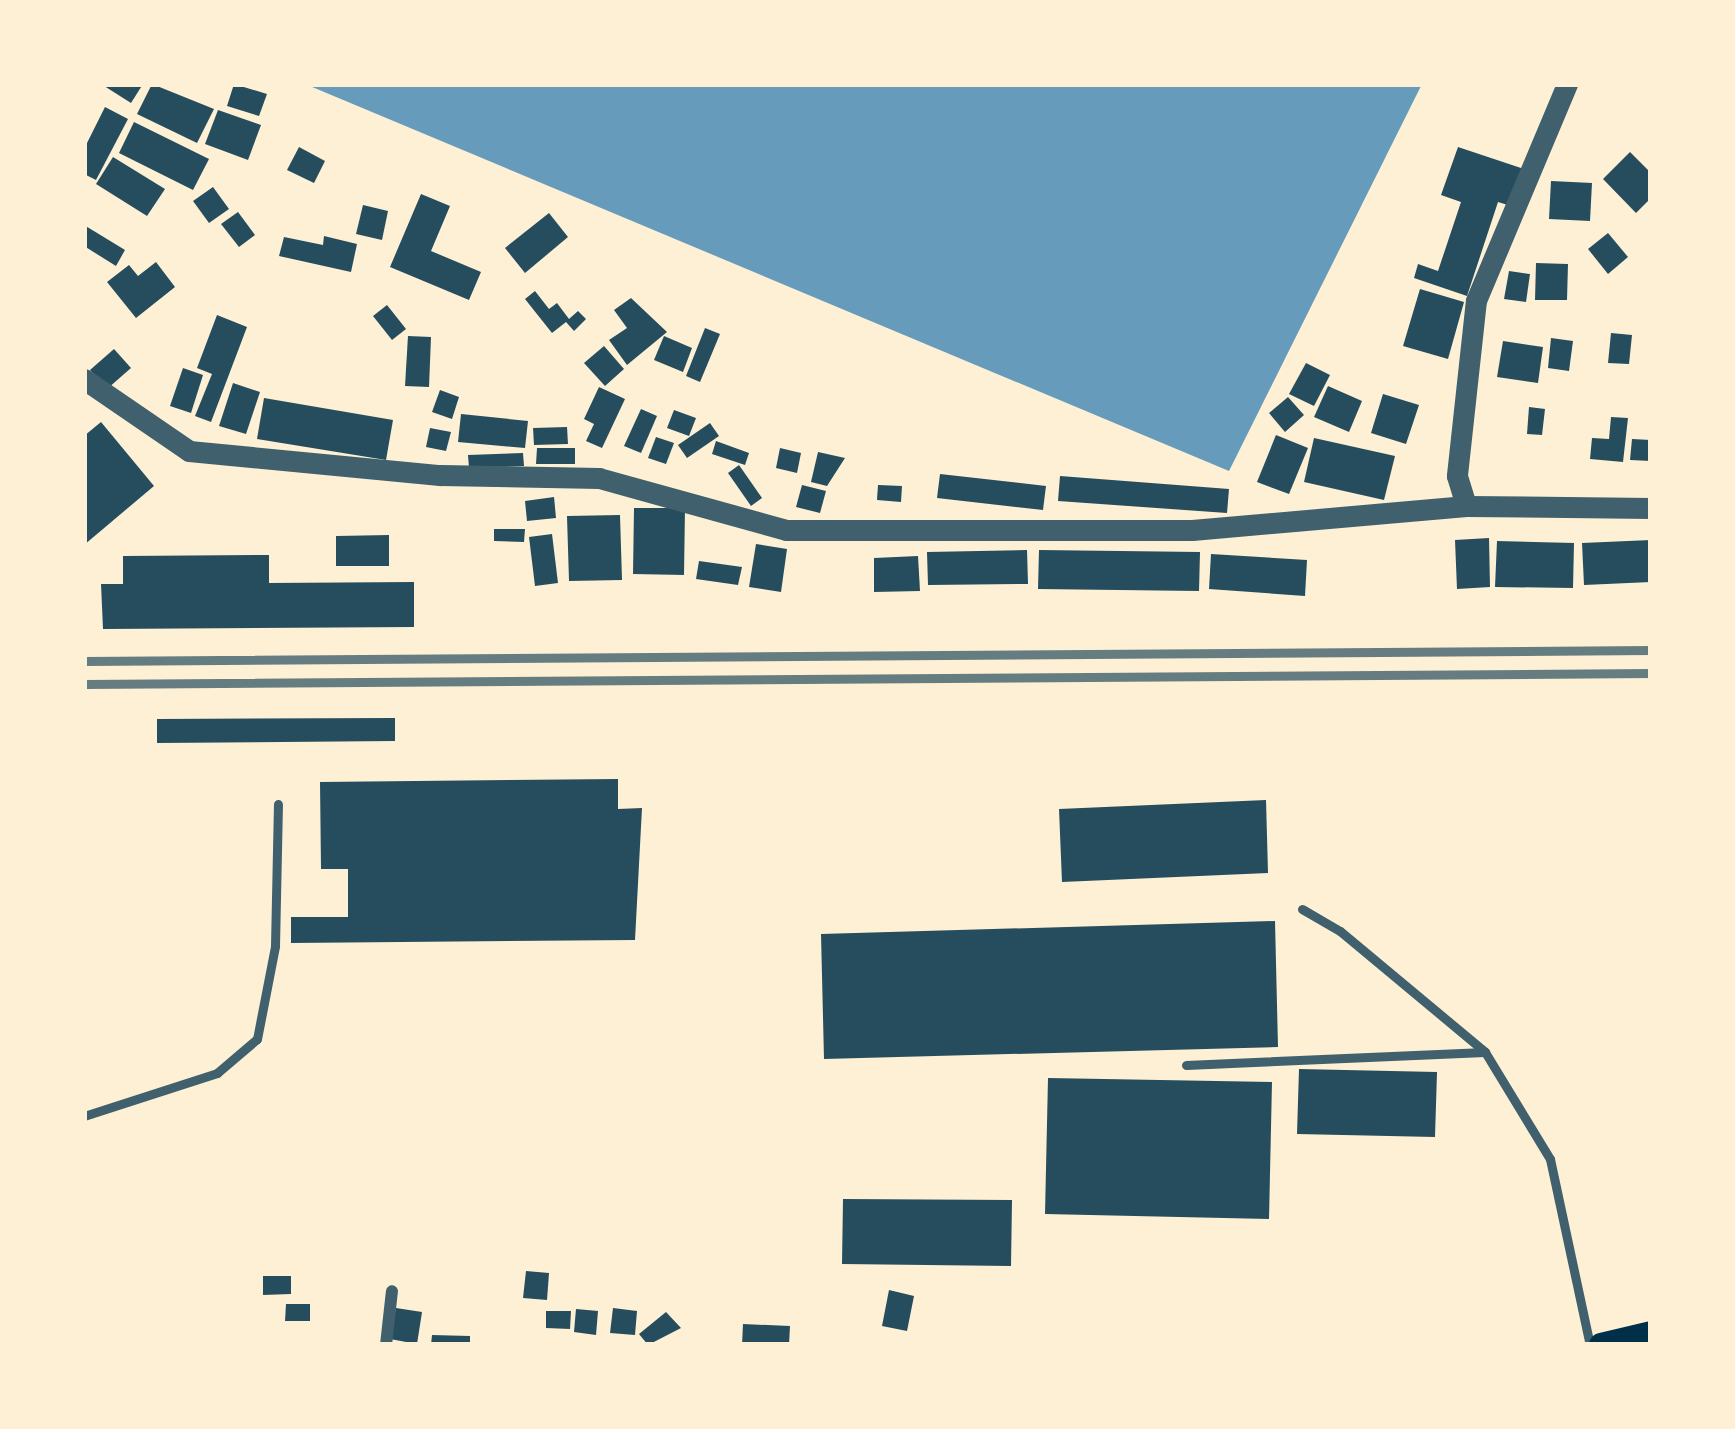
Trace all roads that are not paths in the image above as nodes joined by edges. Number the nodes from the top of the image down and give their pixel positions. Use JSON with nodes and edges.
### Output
{"nodes":[{"id":1,"x":1567,"y":84,"type":"edge"},
{"id":2,"x":84,"y":379,"type":"edge"},
{"id":3,"x":1466,"y":506,"type":"junction"},
{"id":4,"x":1651,"y":508,"type":"edge"},
{"id":5,"x":278,"y":803,"type":"dead end"},
{"id":6,"x":1302,"y":909,"type":"dead end"},
{"id":7,"x":1485,"y":1052,"type":"junction"},
{"id":8,"x":1186,"y":1065,"type":"dead end"},
{"id":9,"x":84,"y":1116,"type":"edge"},
{"id":10,"x":392,"y":1291,"type":"dead end"},
{"id":11,"x":1651,"y":1333,"type":"edge"},
{"id":12,"x":386,"y":1345,"type":"edge"},
{"id":13,"x":1589,"y":1345,"type":"edge"},
{"id":14,"x":1601,"y":1345,"type":"edge"}],
"edges":[{"from":1,"to":3,"type":"street"},
{"from":2,"to":3,"type":"street"},
{"from":3,"to":4,"type":"street"},
{"from":5,"to":9,"type":"lane"},
{"from":6,"to":7,"type":"lane"},
{"from":7,"to":8,"type":"lane"},
{"from":7,"to":13,"type":"lane"},
{"from":10,"to":12,"type":"street"},
{"from":11,"to":14,"type":"main road"}]}
